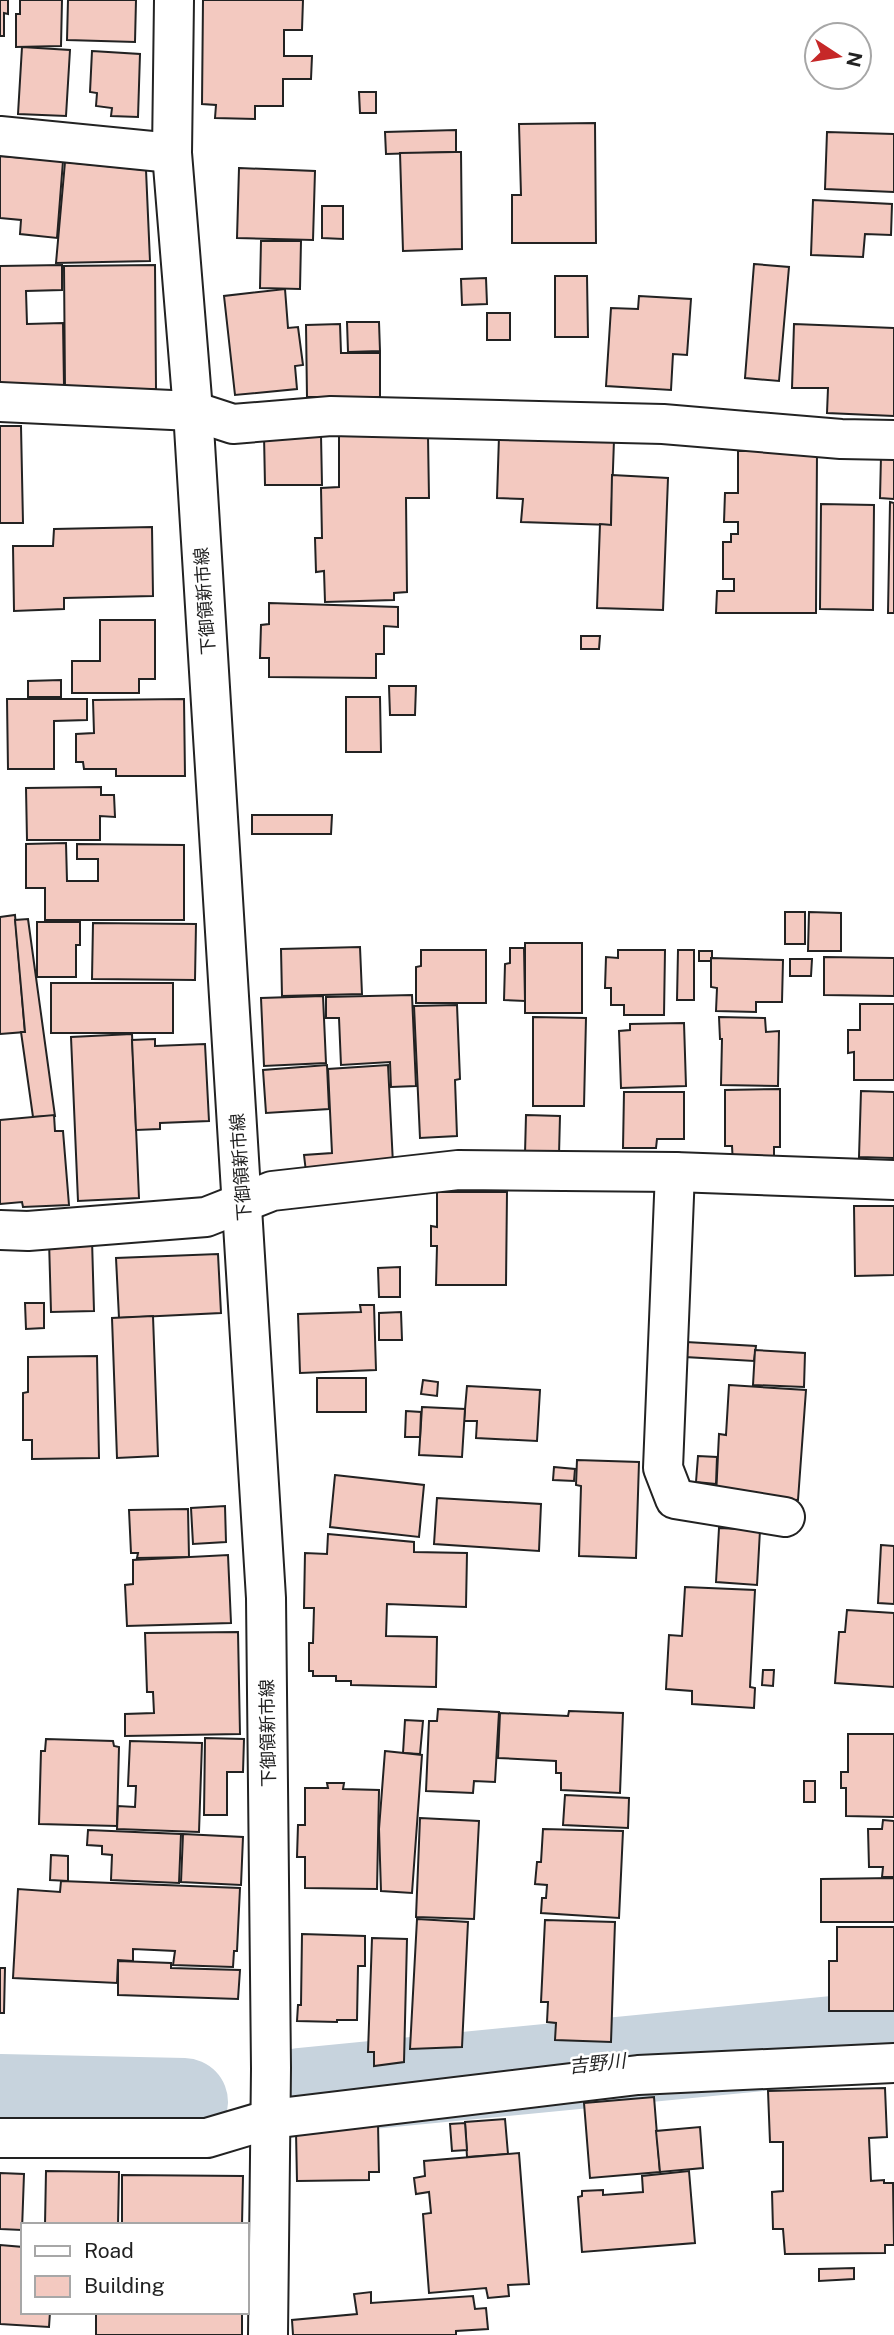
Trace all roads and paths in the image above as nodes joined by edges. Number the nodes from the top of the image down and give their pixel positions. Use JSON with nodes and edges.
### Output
{"nodes":[{"id":1,"x":174,"y":0,"type":"edge"},
{"id":2,"x":0,"y":136,"type":"edge"},
{"id":3,"x":172,"y":153,"type":"junction"},
{"id":4,"x":0,"y":402,"type":"edge"},
{"id":5,"x":193,"y":411,"type":"junction"},
{"id":6,"x":894,"y":440,"type":"edge"},
{"id":7,"x":675,"y":1172,"type":"junction"},
{"id":8,"x":894,"y":1180,"type":"edge"},
{"id":9,"x":243,"y":1201,"type":"junction"},
{"id":10,"x":0,"y":1230,"type":"edge"},
{"id":11,"x":785,"y":1517,"type":"dead end"},
{"id":12,"x":894,"y":2063,"type":"edge"},
{"id":13,"x":271,"y":2119,"type":"junction"},
{"id":14,"x":0,"y":2138,"type":"edge"},
{"id":15,"x":268,"y":2335,"type":"edge"}],
"edges":[{"from":1,"to":3,"type":"street","name":"下御領新市線"},
{"from":2,"to":3,"type":"street"},
{"from":3,"to":5,"type":"street","name":"下御領新市線"},
{"from":4,"to":5,"type":"street"},
{"from":5,"to":6,"type":"street"},
{"from":5,"to":9,"type":"street","name":"下御領新市線"},
{"from":7,"to":8,"type":"street"},
{"from":7,"to":9,"type":"street"},
{"from":7,"to":11,"type":"street"},
{"from":9,"to":10,"type":"street"},
{"from":9,"to":13,"type":"street","name":"下御領新市線"},
{"from":12,"to":13,"type":"street"},
{"from":13,"to":14,"type":"street"},
{"from":13,"to":15,"type":"street","name":"下御領新市線"}]}
